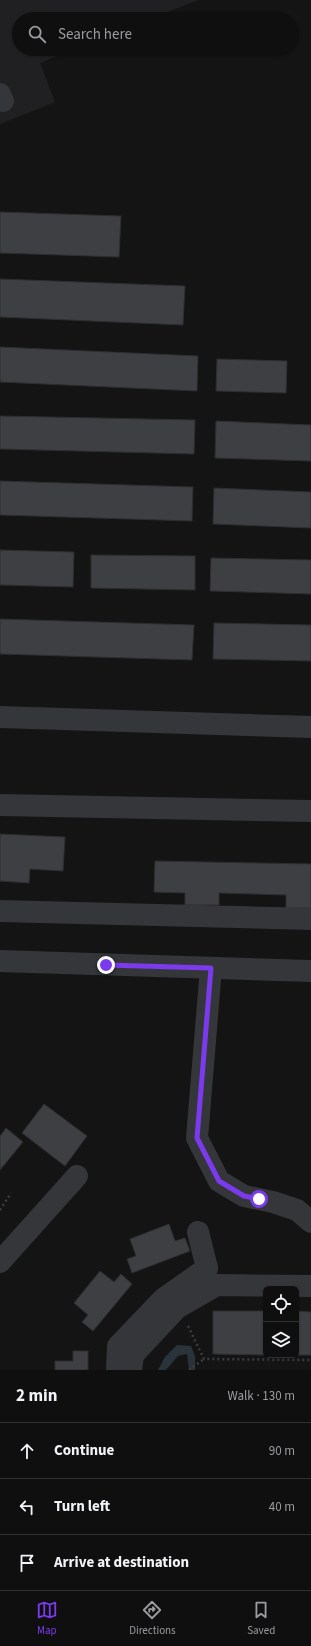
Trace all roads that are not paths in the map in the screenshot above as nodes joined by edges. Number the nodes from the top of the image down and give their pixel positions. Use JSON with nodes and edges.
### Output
{"nodes":[{"id":1,"x":0,"y":717,"type":"edge"},
{"id":2,"x":311,"y":727,"type":"edge"},
{"id":3,"x":0,"y":805,"type":"edge"},
{"id":4,"x":311,"y":811,"type":"edge"},
{"id":5,"x":0,"y":911,"type":"edge"},
{"id":6,"x":311,"y":919,"type":"edge"},
{"id":7,"x":0,"y":961,"type":"edge"},
{"id":8,"x":211,"y":968,"type":"junction"},
{"id":9,"x":311,"y":971,"type":"edge"},
{"id":10,"x":77,"y":1176,"type":"dead end"},
{"id":11,"x":311,"y":1222,"type":"edge"},
{"id":12,"x":198,"y":1232,"type":"dead end"},
{"id":13,"x":0,"y":1262,"type":"edge"},
{"id":14,"x":311,"y":1286,"type":"edge"},
{"id":15,"x":117,"y":1370,"type":"edge"},
{"id":16,"x":131,"y":1370,"type":"edge"}],
"edges":[{"from":1,"to":2,"type":"street"},
{"from":3,"to":4,"type":"street"},
{"from":5,"to":6,"type":"street"},
{"from":7,"to":8,"type":"street"},
{"from":8,"to":9,"type":"street"},
{"from":8,"to":11,"type":"street"},
{"from":10,"to":13,"type":"street"},
{"from":12,"to":15,"type":"street"},
{"from":14,"to":16,"type":"street"}]}
